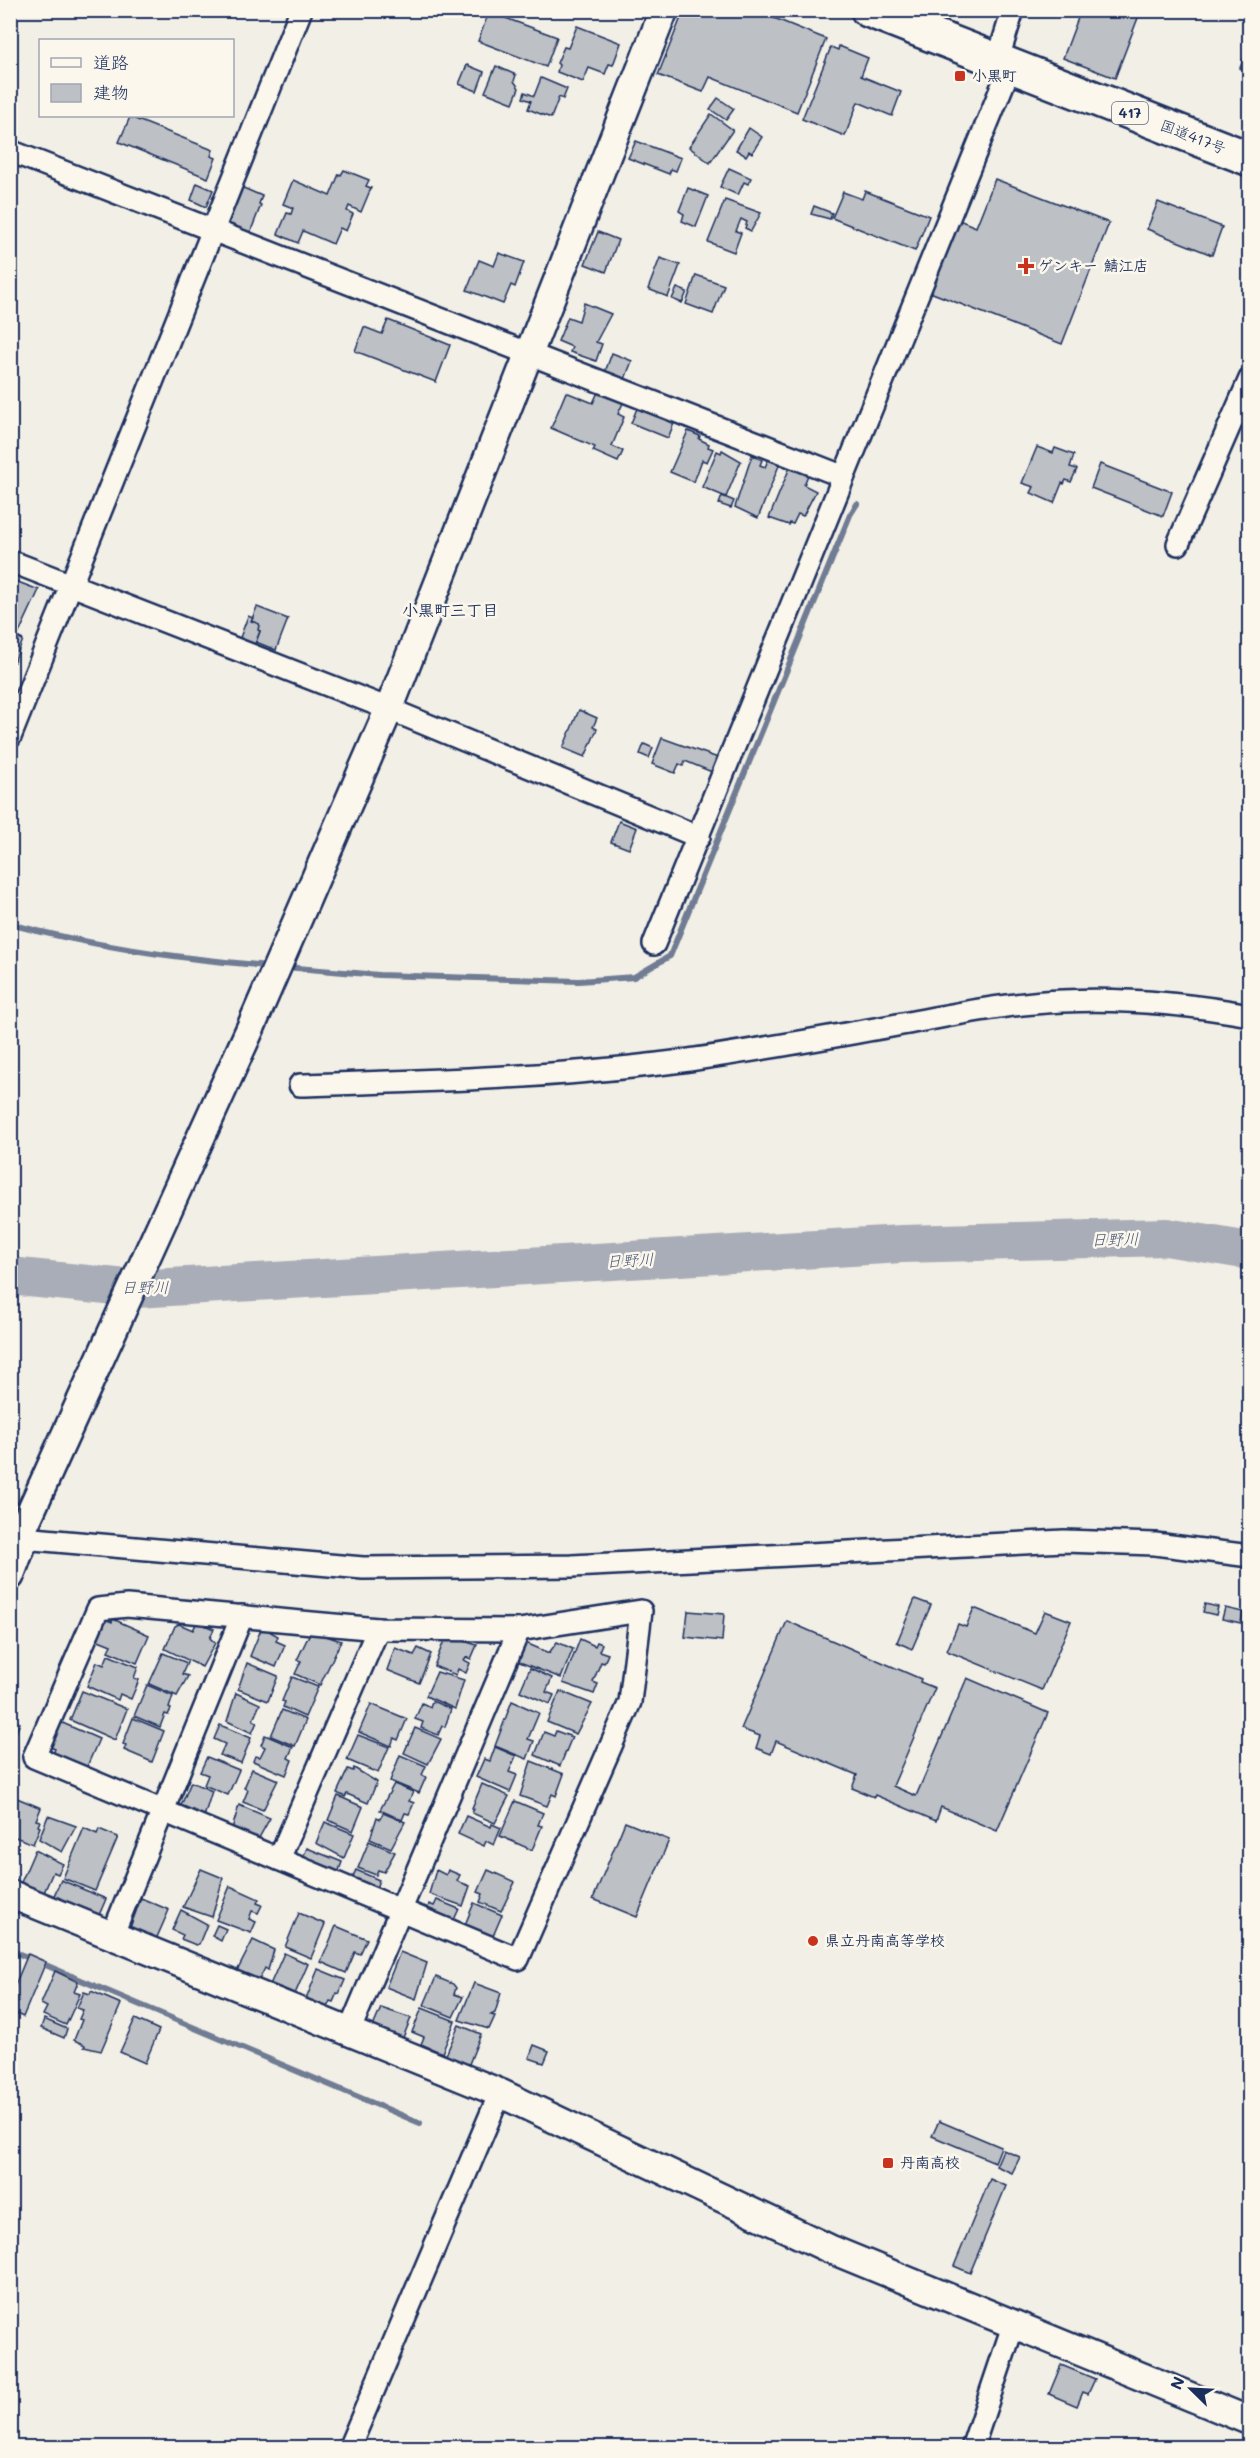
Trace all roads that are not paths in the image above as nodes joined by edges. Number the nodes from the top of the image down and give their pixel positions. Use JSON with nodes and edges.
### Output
{"nodes":[{"id":1,"x":300,"y":10,"type":"edge"},
{"id":2,"x":664,"y":10,"type":"edge"},
{"id":3,"x":868,"y":10,"type":"edge"},
{"id":4,"x":1013,"y":10,"type":"edge"},
{"id":5,"x":1003,"y":64,"type":"junction"},
{"id":6,"x":10,"y":151,"type":"edge"},
{"id":7,"x":1250,"y":159,"type":"edge"},
{"id":8,"x":212,"y":229,"type":"junction"},
{"id":9,"x":531,"y":352,"type":"junction"},
{"id":10,"x":1250,"y":379,"type":"edge"},
{"id":11,"x":842,"y":476,"type":"junction"},
{"id":12,"x":1178,"y":544,"type":"dead end"},
{"id":13,"x":10,"y":561,"type":"edge"},
{"id":14,"x":73,"y":585,"type":"junction"},
{"id":15,"x":389,"y":709,"type":"junction"},
{"id":16,"x":10,"y":737,"type":"edge"},
{"id":17,"x":699,"y":837,"type":"junction"},
{"id":18,"x":654,"y":944,"type":"dead end"},
{"id":19,"x":1250,"y":1014,"type":"edge"},
{"id":20,"x":300,"y":1085,"type":"dead end"},
{"id":21,"x":20,"y":1534,"type":"edge"},
{"id":22,"x":1250,"y":1556,"type":"edge"},
{"id":23,"x":10,"y":1576,"type":"edge"},
{"id":24,"x":242,"y":1616,"type":"junction"},
{"id":25,"x":378,"y":1629,"type":"junction"},
{"id":26,"x":519,"y":1630,"type":"junction"},
{"id":27,"x":163,"y":1811,"type":"junction"},
{"id":28,"x":279,"y":1859,"type":"junction"},
{"id":29,"x":10,"y":1894,"type":"edge"},
{"id":30,"x":401,"y":1910,"type":"junction"},
{"id":31,"x":112,"y":1936,"type":"junction"},
{"id":32,"x":349,"y":2032,"type":"junction"},
{"id":33,"x":500,"y":2093,"type":"junction"},
{"id":34,"x":1014,"y":2323,"type":"junction"},
{"id":35,"x":1250,"y":2421,"type":"edge"},
{"id":36,"x":349,"y":2448,"type":"edge"},
{"id":37,"x":972,"y":2448,"type":"edge"}],
"edges":[{"from":1,"to":8,"type":"street"},
{"from":2,"to":9,"type":"street"},
{"from":3,"to":5,"type":"highway","name":"国道417号","number":"417"},
{"from":4,"to":5,"type":"street"},
{"from":5,"to":7,"type":"highway","name":"国道417号","number":"417"},
{"from":5,"to":11,"type":"street"},
{"from":6,"to":8,"type":"street"},
{"from":8,"to":9,"type":"street"},
{"from":8,"to":14,"type":"street"},
{"from":9,"to":11,"type":"street"},
{"from":9,"to":15,"type":"street"},
{"from":10,"to":12,"type":"street"},
{"from":11,"to":17,"type":"street"},
{"from":13,"to":14,"type":"street"},
{"from":14,"to":15,"type":"street"},
{"from":14,"to":16,"type":"street"},
{"from":15,"to":17,"type":"street"},
{"from":15,"to":21,"type":"street"},
{"from":17,"to":18,"type":"street"},
{"from":19,"to":20,"type":"street"},
{"from":21,"to":22,"type":"street"},
{"from":21,"to":23,"type":"street"},
{"from":24,"to":25,"type":"street"},
{"from":24,"to":27,"type":"street"},
{"from":24,"to":27,"type":"street"},
{"from":25,"to":26,"type":"street"},
{"from":25,"to":28,"type":"street"},
{"from":26,"to":30,"type":"street"},
{"from":26,"to":30,"type":"street"},
{"from":27,"to":28,"type":"street"},
{"from":27,"to":31,"type":"street"},
{"from":28,"to":30,"type":"street"},
{"from":29,"to":31,"type":"street"},
{"from":30,"to":32,"type":"street"},
{"from":31,"to":32,"type":"street"},
{"from":32,"to":33,"type":"street"},
{"from":33,"to":34,"type":"street"},
{"from":33,"to":36,"type":"street"},
{"from":34,"to":35,"type":"street"},
{"from":34,"to":37,"type":"street"}]}
